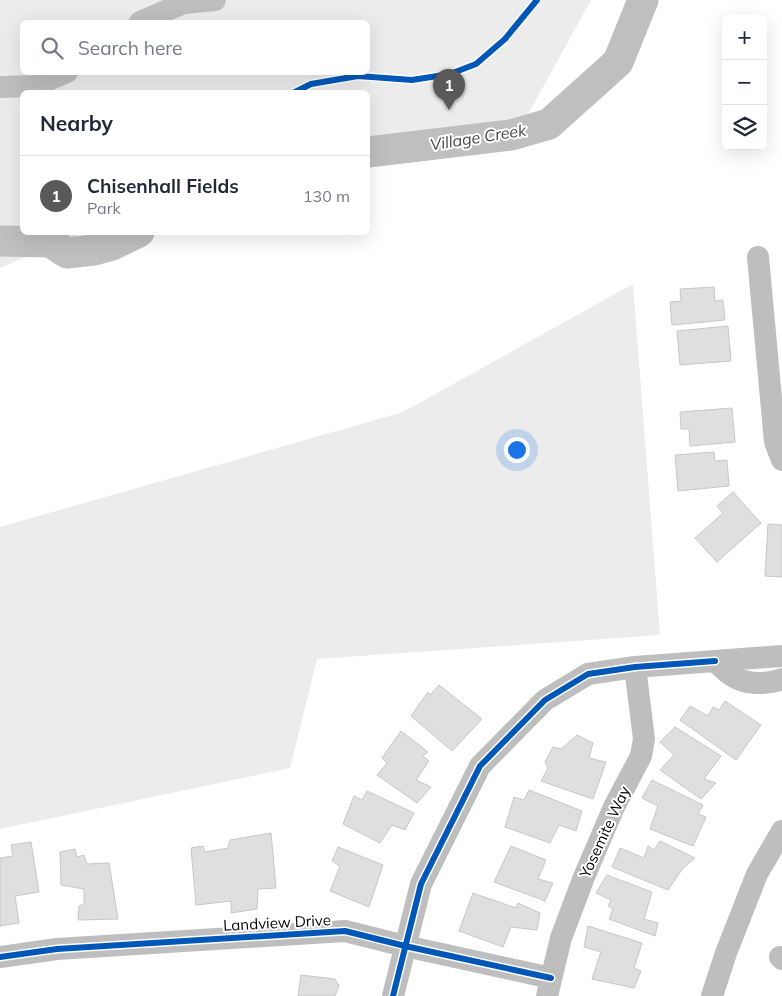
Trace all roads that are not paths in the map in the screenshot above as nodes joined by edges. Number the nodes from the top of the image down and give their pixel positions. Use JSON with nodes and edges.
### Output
{"nodes":[{"id":1,"x":215,"y":0,"type":"edge"},
{"id":2,"x":145,"y":20,"type":"edge"},
{"id":3,"x":60,"y":75,"type":"edge"},
{"id":4,"x":0,"y":87,"type":"edge"},
{"id":5,"x":758,"y":257,"type":"dead end"},
{"id":6,"x":782,"y":460,"type":"edge"},
{"id":7,"x":782,"y":656,"type":"edge"},
{"id":8,"x":715,"y":662,"type":"junction"},
{"id":9,"x":635,"y":667,"type":"junction"},
{"id":10,"x":782,"y":679,"type":"edge"},
{"id":11,"x":782,"y":831,"type":"edge"},
{"id":12,"x":405,"y":946,"type":"junction"},
{"id":13,"x":0,"y":957,"type":"edge"},
{"id":14,"x":549,"y":987,"type":"edge"},
{"id":15,"x":393,"y":996,"type":"edge"},
{"id":16,"x":712,"y":996,"type":"edge"}],
"edges":[{"from":1,"to":2,"type":"street"},
{"from":3,"to":4,"type":"street"},
{"from":5,"to":6,"type":"street"},
{"from":7,"to":8,"type":"street"},
{"from":8,"to":9,"type":"street"},
{"from":8,"to":10,"type":"street"},
{"from":9,"to":12,"type":"street"},
{"from":9,"to":14,"type":"street","name":"Yosemite Way"},
{"from":11,"to":16,"type":"street"},
{"from":12,"to":13,"type":"street","name":"Landview Drive"},
{"from":12,"to":14,"type":"street","name":"Landview Drive"},
{"from":12,"to":15,"type":"street"}]}
